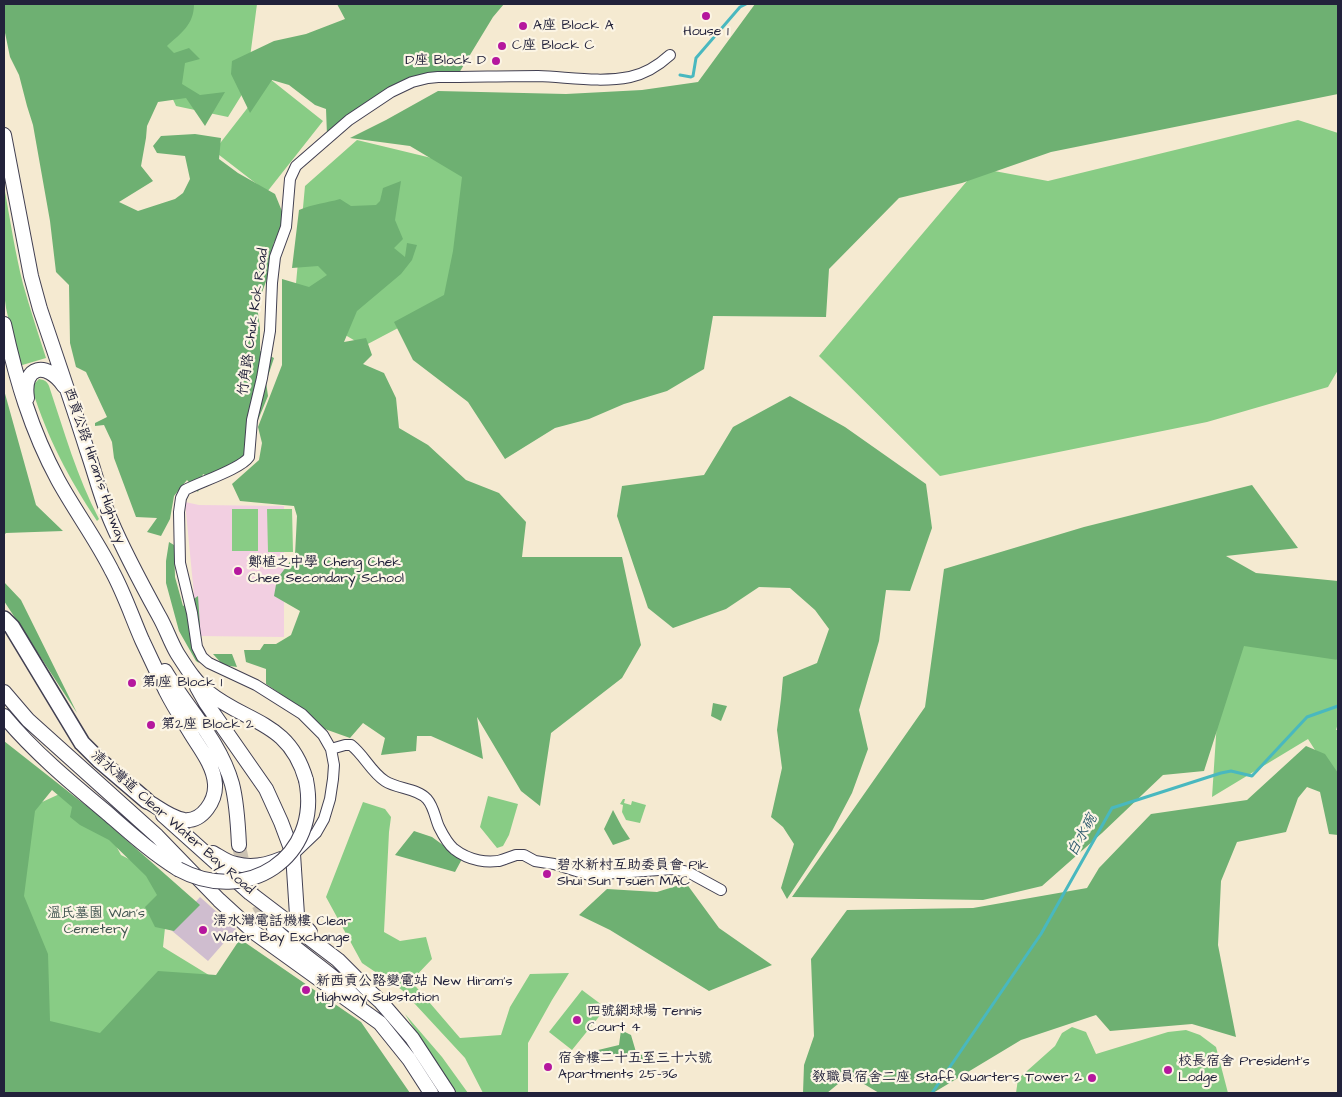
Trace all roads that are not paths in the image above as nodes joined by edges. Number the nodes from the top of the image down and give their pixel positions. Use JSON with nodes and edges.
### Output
{"nodes":[{"id":1,"x":670,"y":55,"type":"dead end"},
{"id":2,"x":4,"y":135,"type":"edge"},
{"id":3,"x":4,"y":324,"type":"edge"},
{"id":4,"x":68,"y":394,"type":"junction"},
{"id":5,"x":32,"y":424,"type":"junction"},
{"id":6,"x":130,"y":609,"type":"junction"},
{"id":7,"x":4,"y":619,"type":"edge"},
{"id":8,"x":177,"y":652,"type":"junction"},
{"id":9,"x":4,"y":692,"type":"edge"},
{"id":10,"x":4,"y":716,"type":"edge"},
{"id":11,"x":331,"y":749,"type":"junction"},
{"id":12,"x":147,"y":802,"type":"junction"},
{"id":13,"x":197,"y":845,"type":"junction"},
{"id":14,"x":239,"y":845,"type":"tunnel mouth"},
{"id":15,"x":293,"y":854,"type":"junction"},
{"id":16,"x":721,"y":890,"type":"dead end"},
{"id":17,"x":274,"y":929,"type":"tunnel mouth"},
{"id":18,"x":338,"y":960,"type":"junction"},
{"id":19,"x":373,"y":1018,"type":"junction"},
{"id":20,"x":431,"y":1093,"type":"edge"},
{"id":21,"x":448,"y":1093,"type":"edge"}],
"edges":[{"from":1,"to":11,"type":"street","name":"竹角路 Chuk Kok Road"},
{"from":2,"to":4,"type":"main road","name":"西貢公路 Hiram's Highway"},
{"from":3,"to":5,"type":"main road","name":"西貢公路 Hiram's Highway"},
{"from":4,"to":5,"type":"main road"},
{"from":4,"to":8,"type":"main road","name":"西貢公路 Hiram's Highway"},
{"from":5,"to":6,"type":"main road","name":"西貢公路 Hiram's Highway"},
{"from":6,"to":12,"type":"main road","name":"西貢公路 Hiram's Highway"},
{"from":6,"to":14,"type":"main road"},
{"from":7,"to":12,"type":"main road","name":"清水灣道 Clear Water Bay Road"},
{"from":8,"to":10,"type":"main road","name":"西貢公路 Hiram's Highway","bridge":true},
{"from":8,"to":15,"type":"main road"},
{"from":9,"to":19,"type":"main road","name":"清水灣道 Clear Water Bay Road"},
{"from":11,"to":15,"type":"street","name":"竹角路 Chuk Kok Road"},
{"from":11,"to":16,"type":"street"},
{"from":12,"to":13,"type":"main road","name":"清水灣道 Clear Water Bay Road"},
{"from":13,"to":15,"type":"main road"},
{"from":13,"to":18,"type":"main road","name":"清水灣道 Clear Water Bay Road"},
{"from":15,"to":18,"type":"main road"},
{"from":17,"to":19,"type":"main road"},
{"from":18,"to":21,"type":"main road","name":"清水灣道 Clear Water Bay Road"},
{"from":19,"to":20,"type":"main road","name":"清水灣道 Clear Water Bay Road"}]}
